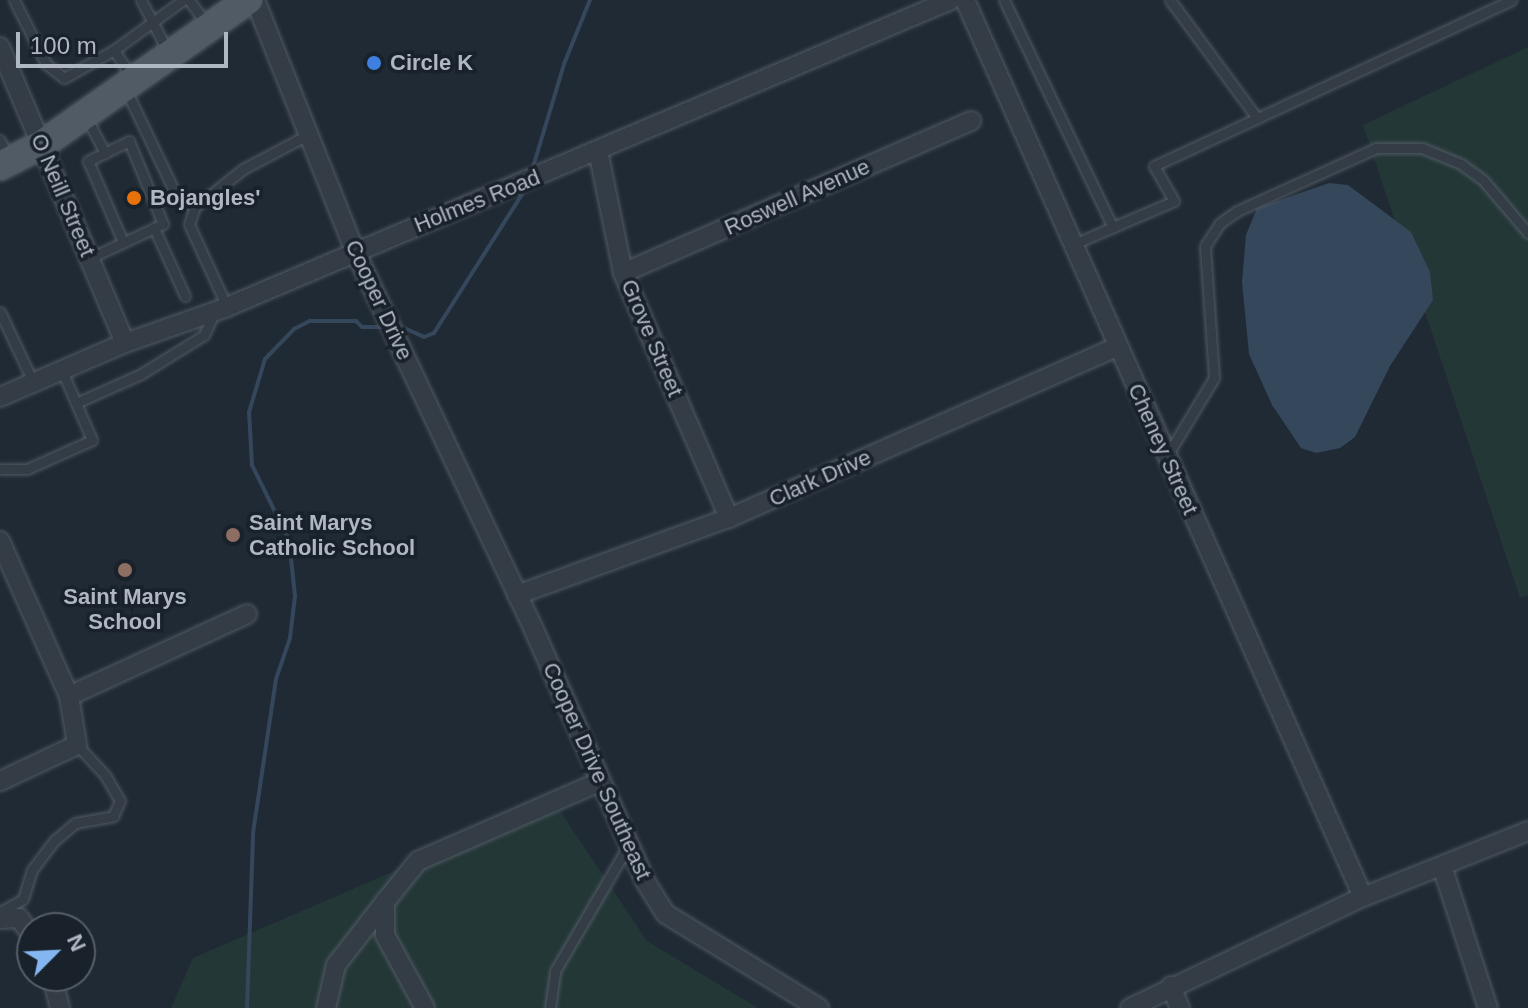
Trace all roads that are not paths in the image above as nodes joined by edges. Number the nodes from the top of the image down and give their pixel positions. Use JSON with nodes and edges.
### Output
{"nodes":[{"id":1,"x":14,"y":0,"type":"edge"},
{"id":2,"x":141,"y":0,"type":"edge"},
{"id":3,"x":186,"y":0,"type":"edge"},
{"id":4,"x":248,"y":0,"type":"edge"},
{"id":5,"x":255,"y":0,"type":"edge"},
{"id":6,"x":951,"y":0,"type":"edge"},
{"id":7,"x":965,"y":0,"type":"edge"},
{"id":8,"x":1004,"y":0,"type":"edge"},
{"id":9,"x":1170,"y":0,"type":"edge"},
{"id":10,"x":1511,"y":0,"type":"edge"},
{"id":11,"x":151,"y":20,"type":"junction"},
{"id":12,"x":209,"y":27,"type":"junction"},
{"id":13,"x":114,"y":50,"type":"junction"},
{"id":14,"x":1,"y":53,"type":"edge"},
{"id":15,"x":170,"y":55,"type":"junction"},
{"id":16,"x":129,"y":83,"type":"junction"},
{"id":17,"x":85,"y":115,"type":"junction"},
{"id":18,"x":1257,"y":118,"type":"junction"},
{"id":19,"x":971,"y":121,"type":"dead end"},
{"id":20,"x":309,"y":134,"type":"junction"},
{"id":21,"x":43,"y":144,"type":"junction"},
{"id":22,"x":598,"y":151,"type":"junction"},
{"id":23,"x":105,"y":153,"type":"junction"},
{"id":24,"x":3,"y":156,"type":"edge"},
{"id":25,"x":195,"y":207,"type":"junction"},
{"id":26,"x":1113,"y":227,"type":"junction"},
{"id":27,"x":154,"y":228,"type":"junction"},
{"id":28,"x":1528,"y":233,"type":"edge"},
{"id":29,"x":123,"y":242,"type":"junction"},
{"id":30,"x":1072,"y":245,"type":"junction"},
{"id":31,"x":355,"y":251,"type":"junction"},
{"id":32,"x":90,"y":258,"type":"junction"},
{"id":33,"x":623,"y":273,"type":"junction"},
{"id":34,"x":185,"y":296,"type":"dead end"},
{"id":35,"x":221,"y":309,"type":"junction"},
{"id":36,"x":0,"y":312,"type":"edge"},
{"id":37,"x":125,"y":343,"type":"junction"},
{"id":38,"x":1117,"y":347,"type":"junction"},
{"id":39,"x":62,"y":371,"type":"junction"},
{"id":40,"x":34,"y":384,"type":"junction"},
{"id":41,"x":0,"y":397,"type":"edge"},
{"id":42,"x":76,"y":403,"type":"junction"},
{"id":43,"x":1166,"y":457,"type":"junction"},
{"id":44,"x":0,"y":469,"type":"edge"},
{"id":45,"x":729,"y":518,"type":"junction"},
{"id":46,"x":0,"y":541,"type":"edge"},
{"id":47,"x":517,"y":595,"type":"junction"},
{"id":48,"x":247,"y":614,"type":"dead end"},
{"id":49,"x":69,"y":696,"type":"junction"},
{"id":50,"x":77,"y":745,"type":"junction"},
{"id":51,"x":0,"y":781,"type":"edge"},
{"id":52,"x":599,"y":782,"type":"junction"},
{"id":53,"x":1528,"y":831,"type":"edge"},
{"id":54,"x":628,"y":846,"type":"junction"},
{"id":55,"x":1442,"y":866,"type":"junction"},
{"id":56,"x":1363,"y":897,"type":"junction"},
{"id":57,"x":385,"y":902,"type":"junction"},
{"id":58,"x":0,"y":912,"type":"edge"},
{"id":59,"x":1171,"y":986,"type":"junction"},
{"id":60,"x":326,"y":1008,"type":"edge"},
{"id":61,"x":425,"y":1008,"type":"edge"},
{"id":62,"x":550,"y":1008,"type":"edge"},
{"id":63,"x":819,"y":1008,"type":"edge"},
{"id":64,"x":1130,"y":1008,"type":"edge"},
{"id":65,"x":1180,"y":1008,"type":"edge"},
{"id":66,"x":1488,"y":1008,"type":"edge"}],
"edges":[{"from":1,"to":13,"type":"lane"},
{"from":2,"to":11,"type":"lane"},
{"from":3,"to":11,"type":"lane"},
{"from":3,"to":12,"type":"lane"},
{"from":4,"to":12,"type":"main road"},
{"from":5,"to":20,"type":"street","name":"Cooper Drive"},
{"from":6,"to":22,"type":"street","name":"Holmes Road"},
{"from":7,"to":30,"type":"street","name":"Cheney Street"},
{"from":8,"to":26,"type":"lane"},
{"from":9,"to":18,"type":"lane"},
{"from":10,"to":18,"type":"lane"},
{"from":11,"to":13,"type":"lane"},
{"from":11,"to":15,"type":"lane"},
{"from":12,"to":15,"type":"main road"},
{"from":13,"to":16,"type":"lane"},
{"from":14,"to":21,"type":"street","name":"O Neill Street"},
{"from":15,"to":16,"type":"main road"},
{"from":16,"to":17,"type":"main road"},
{"from":16,"to":25,"type":"lane"},
{"from":17,"to":21,"type":"main road"},
{"from":17,"to":23,"type":"lane"},
{"from":18,"to":26,"type":"lane"},
{"from":19,"to":33,"type":"street","name":"Roswell Avenue"},
{"from":20,"to":25,"type":"lane"},
{"from":20,"to":31,"type":"street","name":"Cooper Drive"},
{"from":21,"to":24,"type":"main road"},
{"from":21,"to":32,"type":"street","name":"O Neill Street"},
{"from":22,"to":31,"type":"street","name":"Holmes Road"},
{"from":22,"to":33,"type":"street","name":"Grove Street"},
{"from":23,"to":27,"type":"lane"},
{"from":23,"to":29,"type":"lane"},
{"from":25,"to":35,"type":"lane"},
{"from":26,"to":30,"type":"lane"},
{"from":27,"to":29,"type":"lane"},
{"from":27,"to":34,"type":"lane"},
{"from":28,"to":43,"type":"lane"},
{"from":29,"to":32,"type":"lane"},
{"from":30,"to":38,"type":"street","name":"Cheney Street"},
{"from":31,"to":35,"type":"street","name":"Holmes Road"},
{"from":31,"to":47,"type":"street","name":"Cooper Drive"},
{"from":32,"to":37,"type":"street","name":"O Neill Street"},
{"from":33,"to":45,"type":"street","name":"Grove Street"},
{"from":35,"to":37,"type":"street","name":"Holmes Road"},
{"from":35,"to":42,"type":"lane"},
{"from":36,"to":40,"type":"lane"},
{"from":37,"to":39,"type":"street","name":"Holmes Road"},
{"from":38,"to":43,"type":"street","name":"Cheney Street"},
{"from":38,"to":45,"type":"street","name":"Clark Drive"},
{"from":39,"to":40,"type":"street","name":"Holmes Road"},
{"from":39,"to":42,"type":"lane"},
{"from":40,"to":41,"type":"street","name":"Holmes Road"},
{"from":42,"to":44,"type":"lane"},
{"from":43,"to":56,"type":"street","name":"Cheney Street"},
{"from":45,"to":47,"type":"street","name":"Clark Drive"},
{"from":46,"to":49,"type":"street"},
{"from":47,"to":52,"type":"street","name":"Cooper Drive Southeast"},
{"from":48,"to":49,"type":"street"},
{"from":49,"to":50,"type":"street"},
{"from":50,"to":51,"type":"street"},
{"from":50,"to":58,"type":"lane"},
{"from":52,"to":54,"type":"street","name":"Cooper Drive Southeast"},
{"from":52,"to":57,"type":"street"},
{"from":53,"to":55,"type":"street"},
{"from":54,"to":62,"type":"lane"},
{"from":54,"to":63,"type":"street","name":"Cooper Drive Southeast"},
{"from":55,"to":56,"type":"street"},
{"from":55,"to":66,"type":"street"},
{"from":56,"to":59,"type":"street"},
{"from":57,"to":60,"type":"street"},
{"from":57,"to":61,"type":"street"},
{"from":59,"to":64,"type":"street"},
{"from":59,"to":65,"type":"street"}]}
